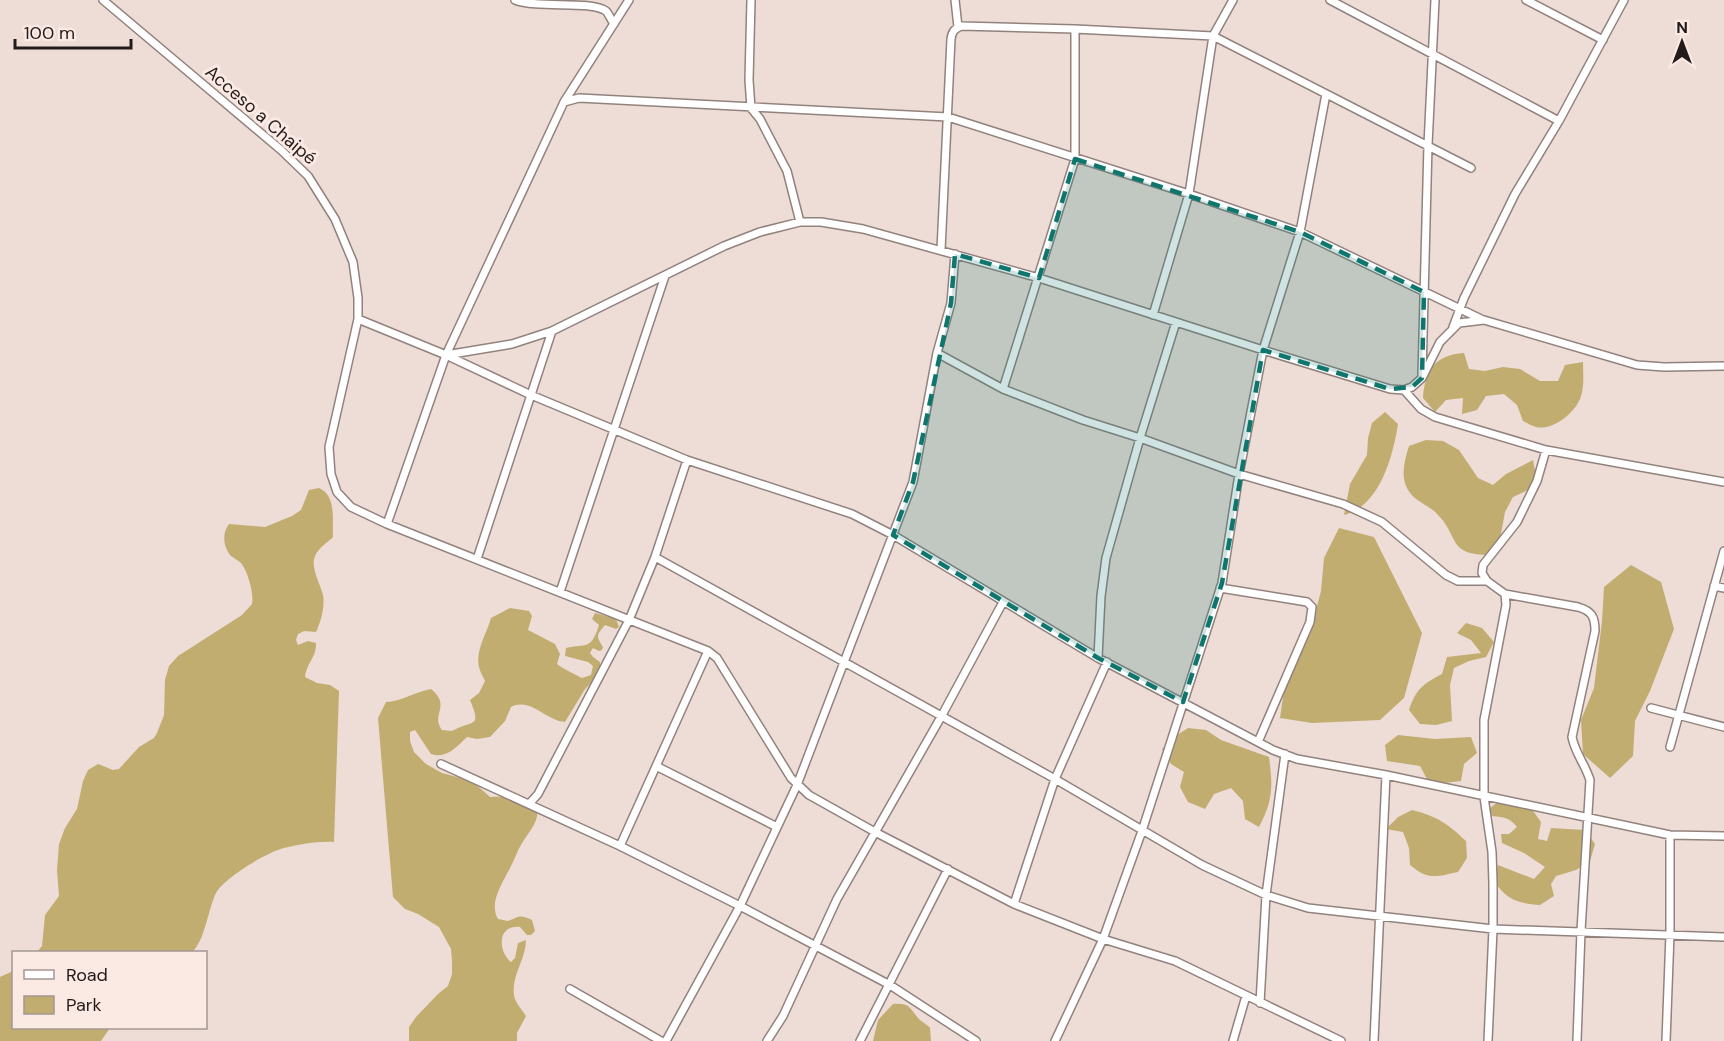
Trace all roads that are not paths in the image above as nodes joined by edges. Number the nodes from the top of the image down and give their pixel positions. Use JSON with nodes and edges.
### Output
{"nodes":[{"id":1,"x":103,"y":0,"type":"edge"},
{"id":2,"x":515,"y":0,"type":"edge"},
{"id":3,"x":629,"y":0,"type":"edge"},
{"id":4,"x":751,"y":0,"type":"edge"},
{"id":5,"x":955,"y":0,"type":"edge"},
{"id":6,"x":1233,"y":0,"type":"edge"},
{"id":7,"x":1330,"y":0,"type":"edge"},
{"id":8,"x":1435,"y":0,"type":"edge"},
{"id":9,"x":1526,"y":0,"type":"edge"},
{"id":10,"x":1624,"y":0,"type":"edge"},
{"id":11,"x":614,"y":24,"type":"junction"},
{"id":12,"x":958,"y":27,"type":"junction"},
{"id":13,"x":1075,"y":29,"type":"junction"},
{"id":14,"x":1213,"y":36,"type":"junction"},
{"id":15,"x":1603,"y":40,"type":"junction"},
{"id":16,"x":1432,"y":54,"type":"junction"},
{"id":17,"x":1326,"y":94,"type":"junction"},
{"id":18,"x":564,"y":102,"type":"junction"},
{"id":19,"x":751,"y":108,"type":"junction"},
{"id":20,"x":948,"y":117,"type":"junction"},
{"id":21,"x":1559,"y":122,"type":"junction"},
{"id":22,"x":1428,"y":145,"type":"junction"},
{"id":23,"x":1075,"y":159,"type":"junction"},
{"id":24,"x":1471,"y":168,"type":"dead end"},
{"id":25,"x":1189,"y":194,"type":"junction"},
{"id":26,"x":800,"y":222,"type":"junction"},
{"id":27,"x":1300,"y":232,"type":"junction"},
{"id":28,"x":941,"y":250,"type":"junction"},
{"id":29,"x":955,"y":254,"type":"junction"},
{"id":30,"x":665,"y":276,"type":"junction"},
{"id":31,"x":1039,"y":278,"type":"junction"},
{"id":32,"x":1424,"y":292,"type":"junction"},
{"id":33,"x":1460,"y":309,"type":"junction"},
{"id":34,"x":1153,"y":315,"type":"junction"},
{"id":35,"x":358,"y":319,"type":"junction"},
{"id":36,"x":1484,"y":320,"type":"junction"},
{"id":37,"x":1176,"y":322,"type":"junction"},
{"id":38,"x":1452,"y":330,"type":"junction"},
{"id":39,"x":552,"y":331,"type":"junction"},
{"id":40,"x":1263,"y":350,"type":"junction"},
{"id":41,"x":937,"y":353,"type":"junction"},
{"id":42,"x":446,"y":355,"type":"junction"},
{"id":43,"x":1724,"y":366,"type":"edge"},
{"id":44,"x":1422,"y":378,"type":"junction"},
{"id":45,"x":1003,"y":389,"type":"junction"},
{"id":46,"x":1404,"y":390,"type":"junction"},
{"id":47,"x":531,"y":395,"type":"junction"},
{"id":48,"x":613,"y":429,"type":"junction"},
{"id":49,"x":1140,"y":438,"type":"junction"},
{"id":50,"x":1546,"y":450,"type":"junction"},
{"id":51,"x":687,"y":460,"type":"junction"},
{"id":52,"x":1239,"y":474,"type":"junction"},
{"id":53,"x":1724,"y":482,"type":"edge"},
{"id":54,"x":387,"y":524,"type":"junction"},
{"id":55,"x":893,"y":535,"type":"junction"},
{"id":56,"x":1724,"y":551,"type":"edge"},
{"id":57,"x":655,"y":557,"type":"junction"},
{"id":58,"x":477,"y":559,"type":"junction"},
{"id":59,"x":1487,"y":581,"type":"junction"},
{"id":60,"x":1714,"y":586,"type":"junction"},
{"id":61,"x":1220,"y":588,"type":"junction"},
{"id":62,"x":1724,"y":588,"type":"edge"},
{"id":63,"x":560,"y":592,"type":"junction"},
{"id":64,"x":1505,"y":594,"type":"junction"},
{"id":65,"x":1003,"y":602,"type":"junction"},
{"id":66,"x":629,"y":620,"type":"junction"},
{"id":67,"x":708,"y":651,"type":"junction"},
{"id":68,"x":1098,"y":658,"type":"junction"},
{"id":69,"x":1107,"y":662,"type":"junction"},
{"id":70,"x":844,"y":663,"type":"junction"},
{"id":71,"x":1183,"y":702,"type":"junction"},
{"id":72,"x":1651,"y":708,"type":"dead end"},
{"id":73,"x":1679,"y":715,"type":"junction"},
{"id":74,"x":941,"y":717,"type":"junction"},
{"id":75,"x":1724,"y":727,"type":"edge"},
{"id":76,"x":1258,"y":742,"type":"junction"},
{"id":77,"x":1670,"y":747,"type":"dead end"},
{"id":78,"x":1285,"y":754,"type":"junction"},
{"id":79,"x":441,"y":764,"type":"dead end"},
{"id":80,"x":656,"y":766,"type":"junction"},
{"id":81,"x":1386,"y":775,"type":"junction"},
{"id":82,"x":1055,"y":779,"type":"junction"},
{"id":83,"x":797,"y":786,"type":"junction"},
{"id":84,"x":1484,"y":797,"type":"junction"},
{"id":85,"x":530,"y":804,"type":"junction"},
{"id":86,"x":1589,"y":819,"type":"junction"},
{"id":87,"x":777,"y":827,"type":"junction"},
{"id":88,"x":1142,"y":831,"type":"junction"},
{"id":89,"x":875,"y":832,"type":"junction"},
{"id":90,"x":1670,"y":835,"type":"junction"},
{"id":91,"x":1724,"y":836,"type":"edge"},
{"id":92,"x":620,"y":846,"type":"junction"},
{"id":93,"x":948,"y":869,"type":"junction"},
{"id":94,"x":1266,"y":894,"type":"junction"},
{"id":95,"x":1014,"y":904,"type":"junction"},
{"id":96,"x":740,"y":906,"type":"junction"},
{"id":97,"x":1378,"y":916,"type":"junction"},
{"id":98,"x":1493,"y":928,"type":"junction"},
{"id":99,"x":1581,"y":931,"type":"junction"},
{"id":100,"x":1670,"y":934,"type":"junction"},
{"id":101,"x":1724,"y":937,"type":"edge"},
{"id":102,"x":1103,"y":939,"type":"junction"},
{"id":103,"x":815,"y":946,"type":"junction"},
{"id":104,"x":890,"y":985,"type":"junction"},
{"id":105,"x":570,"y":989,"type":"dead end"},
{"id":106,"x":1246,"y":996,"type":"junction"},
{"id":107,"x":1260,"y":1003,"type":"junction"},
{"id":108,"x":663,"y":1041,"type":"edge"},
{"id":109,"x":767,"y":1041,"type":"edge"},
{"id":110,"x":860,"y":1041,"type":"edge"},
{"id":111,"x":976,"y":1041,"type":"edge"},
{"id":112,"x":1056,"y":1041,"type":"edge"},
{"id":113,"x":1233,"y":1041,"type":"edge"},
{"id":114,"x":1341,"y":1041,"type":"edge"},
{"id":115,"x":1374,"y":1041,"type":"edge"},
{"id":116,"x":1488,"y":1041,"type":"edge"},
{"id":117,"x":1577,"y":1041,"type":"edge"},
{"id":118,"x":1666,"y":1041,"type":"edge"}],
"edges":[{"from":1,"to":35,"type":"street","name":"Acceso a Chaipé"},
{"from":2,"to":11,"type":"street"},
{"from":3,"to":11,"type":"street"},
{"from":4,"to":19,"type":"street"},
{"from":5,"to":12,"type":"street"},
{"from":6,"to":14,"type":"street"},
{"from":7,"to":16,"type":"street"},
{"from":8,"to":16,"type":"street"},
{"from":9,"to":15,"type":"street"},
{"from":10,"to":15,"type":"street"},
{"from":11,"to":18,"type":"street"},
{"from":12,"to":13,"type":"street"},
{"from":12,"to":20,"type":"street"},
{"from":13,"to":14,"type":"street"},
{"from":13,"to":23,"type":"street"},
{"from":14,"to":17,"type":"street"},
{"from":14,"to":25,"type":"street"},
{"from":15,"to":21,"type":"street"},
{"from":16,"to":21,"type":"street"},
{"from":16,"to":22,"type":"street"},
{"from":17,"to":22,"type":"street"},
{"from":17,"to":27,"type":"street"},
{"from":18,"to":19,"type":"street"},
{"from":18,"to":42,"type":"street"},
{"from":19,"to":20,"type":"street"},
{"from":19,"to":26,"type":"street"},
{"from":20,"to":23,"type":"street"},
{"from":20,"to":28,"type":"street"},
{"from":21,"to":33,"type":"street"},
{"from":22,"to":24,"type":"street"},
{"from":22,"to":32,"type":"street"},
{"from":23,"to":25,"type":"street"},
{"from":23,"to":31,"type":"street"},
{"from":25,"to":27,"type":"street"},
{"from":25,"to":34,"type":"street"},
{"from":26,"to":28,"type":"street"},
{"from":26,"to":30,"type":"street"},
{"from":27,"to":32,"type":"street"},
{"from":27,"to":40,"type":"street"},
{"from":28,"to":29,"type":"street"},
{"from":29,"to":31,"type":"street"},
{"from":29,"to":41,"type":"street"},
{"from":30,"to":39,"type":"street"},
{"from":30,"to":48,"type":"street"},
{"from":31,"to":34,"type":"street"},
{"from":31,"to":45,"type":"street"},
{"from":32,"to":33,"type":"street"},
{"from":32,"to":44,"type":"street"},
{"from":33,"to":36,"type":"street"},
{"from":33,"to":38,"type":"street"},
{"from":34,"to":37,"type":"street"},
{"from":35,"to":42,"type":"street"},
{"from":35,"to":54,"type":"street","name":"Acceso a Chaipé"},
{"from":36,"to":38,"type":"street"},
{"from":36,"to":43,"type":"street"},
{"from":37,"to":40,"type":"street"},
{"from":37,"to":49,"type":"street"},
{"from":38,"to":44,"type":"street"},
{"from":39,"to":42,"type":"street"},
{"from":39,"to":47,"type":"street"},
{"from":40,"to":46,"type":"street"},
{"from":40,"to":52,"type":"street"},
{"from":41,"to":45,"type":"street"},
{"from":41,"to":55,"type":"street"},
{"from":42,"to":47,"type":"street"},
{"from":42,"to":54,"type":"street"},
{"from":44,"to":46,"type":"street"},
{"from":45,"to":49,"type":"street"},
{"from":46,"to":50,"type":"street"},
{"from":47,"to":48,"type":"street"},
{"from":47,"to":58,"type":"street"},
{"from":48,"to":51,"type":"street"},
{"from":48,"to":63,"type":"street"},
{"from":49,"to":52,"type":"street"},
{"from":49,"to":68,"type":"street"},
{"from":50,"to":53,"type":"street"},
{"from":50,"to":59,"type":"street"},
{"from":51,"to":55,"type":"street"},
{"from":51,"to":57,"type":"street"},
{"from":52,"to":59,"type":"street"},
{"from":52,"to":61,"type":"street"},
{"from":54,"to":58,"type":"street","name":"Acceso a Chaipé"},
{"from":55,"to":65,"type":"street"},
{"from":55,"to":70,"type":"street"},
{"from":56,"to":60,"type":"street"},
{"from":57,"to":66,"type":"street"},
{"from":57,"to":70,"type":"street"},
{"from":58,"to":63,"type":"street","name":"Acceso a Chaipé"},
{"from":59,"to":64,"type":"street"},
{"from":60,"to":62,"type":"street"},
{"from":60,"to":73,"type":"street"},
{"from":61,"to":71,"type":"street"},
{"from":61,"to":76,"type":"street"},
{"from":63,"to":66,"type":"street","name":"Acceso a Chaipé"},
{"from":64,"to":84,"type":"street"},
{"from":64,"to":86,"type":"street"},
{"from":65,"to":68,"type":"street"},
{"from":65,"to":74,"type":"street"},
{"from":66,"to":67,"type":"street","name":"Acceso a Chaipé"},
{"from":66,"to":85,"type":"street"},
{"from":67,"to":80,"type":"street"},
{"from":67,"to":83,"type":"street"},
{"from":68,"to":69,"type":"street"},
{"from":69,"to":71,"type":"street"},
{"from":69,"to":82,"type":"street"},
{"from":70,"to":74,"type":"street"},
{"from":70,"to":83,"type":"street"},
{"from":71,"to":76,"type":"street"},
{"from":71,"to":88,"type":"street"},
{"from":72,"to":73,"type":"street"},
{"from":73,"to":75,"type":"street"},
{"from":73,"to":77,"type":"street"},
{"from":74,"to":82,"type":"street"},
{"from":74,"to":89,"type":"street"},
{"from":76,"to":78,"type":"street"},
{"from":78,"to":81,"type":"street"},
{"from":78,"to":94,"type":"street"},
{"from":79,"to":85,"type":"street"},
{"from":80,"to":87,"type":"street"},
{"from":80,"to":92,"type":"street"},
{"from":81,"to":84,"type":"street"},
{"from":81,"to":97,"type":"street"},
{"from":82,"to":88,"type":"street"},
{"from":82,"to":95,"type":"street"},
{"from":83,"to":87,"type":"street"},
{"from":83,"to":89,"type":"street"},
{"from":84,"to":86,"type":"street"},
{"from":84,"to":98,"type":"street"},
{"from":85,"to":92,"type":"street"},
{"from":86,"to":90,"type":"street"},
{"from":86,"to":99,"type":"street"},
{"from":87,"to":96,"type":"street"},
{"from":88,"to":94,"type":"street"},
{"from":88,"to":102,"type":"street"},
{"from":89,"to":93,"type":"street"},
{"from":89,"to":103,"type":"street"},
{"from":90,"to":91,"type":"street"},
{"from":90,"to":100,"type":"street"},
{"from":92,"to":96,"type":"street"},
{"from":93,"to":95,"type":"street"},
{"from":93,"to":104,"type":"street"},
{"from":94,"to":97,"type":"street"},
{"from":94,"to":107,"type":"street"},
{"from":95,"to":102,"type":"street"},
{"from":96,"to":103,"type":"street"},
{"from":96,"to":108,"type":"street"},
{"from":97,"to":98,"type":"street"},
{"from":97,"to":115,"type":"street"},
{"from":98,"to":99,"type":"street"},
{"from":98,"to":116,"type":"street"},
{"from":99,"to":100,"type":"street"},
{"from":99,"to":117,"type":"street"},
{"from":100,"to":101,"type":"street"},
{"from":100,"to":118,"type":"street"},
{"from":102,"to":106,"type":"street"},
{"from":102,"to":112,"type":"street"},
{"from":103,"to":104,"type":"street"},
{"from":103,"to":109,"type":"street"},
{"from":104,"to":110,"type":"street"},
{"from":104,"to":111,"type":"street"},
{"from":105,"to":108,"type":"street"},
{"from":106,"to":107,"type":"street"},
{"from":106,"to":113,"type":"street"},
{"from":107,"to":114,"type":"street"}]}
